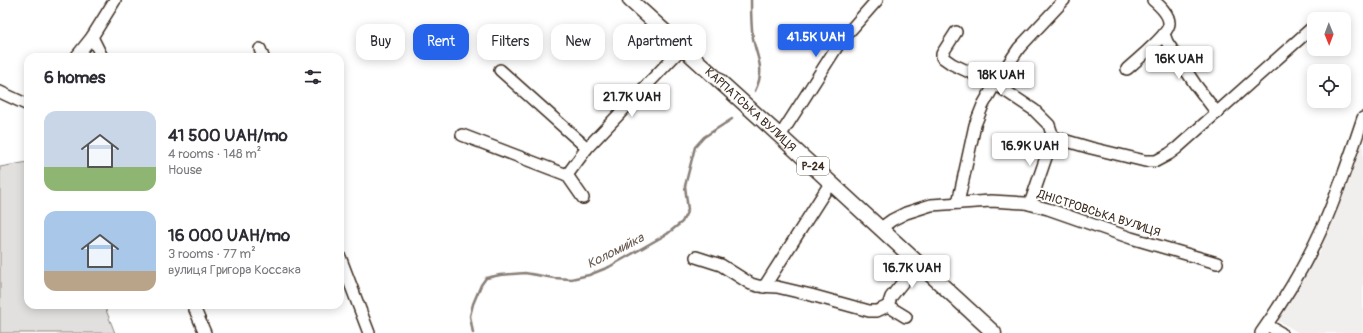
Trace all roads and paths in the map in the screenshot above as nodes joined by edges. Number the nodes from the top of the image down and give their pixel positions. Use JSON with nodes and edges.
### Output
{"nodes":[{"id":1,"x":115,"y":0,"type":"edge"},
{"id":2,"x":630,"y":0,"type":"edge"},
{"id":3,"x":877,"y":0,"type":"edge"},
{"id":4,"x":1064,"y":0,"type":"edge"},
{"id":5,"x":1154,"y":0,"type":"edge"},
{"id":6,"x":656,"y":24,"type":"edge"},
{"id":7,"x":956,"y":32,"type":"dead end"},
{"id":8,"x":1307,"y":32,"type":"edge"},
{"id":9,"x":1164,"y":34,"type":"junction"},
{"id":10,"x":92,"y":37,"type":"junction"},
{"id":11,"x":79,"y":53,"type":"edge"},
{"id":12,"x":100,"y":53,"type":"edge"},
{"id":13,"x":671,"y":60,"type":"edge"},
{"id":14,"x":695,"y":60,"type":"edge"},
{"id":15,"x":1128,"y":69,"type":"dead end"},
{"id":16,"x":500,"y":70,"type":"dead end"},
{"id":17,"x":995,"y":84,"type":"junction"},
{"id":18,"x":0,"y":92,"type":"edge"},
{"id":19,"x":24,"y":103,"type":"edge"},
{"id":20,"x":1216,"y":113,"type":"junction"},
{"id":21,"x":1363,"y":118,"type":"edge"},
{"id":22,"x":462,"y":135,"type":"dead end"},
{"id":23,"x":780,"y":136,"type":"junction"},
{"id":24,"x":1053,"y":137,"type":"junction"},
{"id":25,"x":587,"y":148,"type":"junction"},
{"id":26,"x":567,"y":175,"type":"junction"},
{"id":27,"x":831,"y":182,"type":"junction"},
{"id":28,"x":582,"y":198,"type":"dead end"},
{"id":29,"x":958,"y":203,"type":"junction"},
{"id":30,"x":1030,"y":204,"type":"junction"},
{"id":31,"x":881,"y":228,"type":"junction"},
{"id":32,"x":696,"y":256,"type":"dead end"},
{"id":33,"x":918,"y":263,"type":"junction"},
{"id":34,"x":1217,"y":263,"type":"dead end"},
{"id":35,"x":344,"y":267,"type":"edge"},
{"id":36,"x":764,"y":287,"type":"junction"},
{"id":37,"x":888,"y":306,"type":"junction"},
{"id":38,"x":195,"y":309,"type":"edge"},
{"id":39,"x":906,"y":317,"type":"dead end"},
{"id":40,"x":1264,"y":329,"type":"edge"},
{"id":41,"x":205,"y":333,"type":"edge"},
{"id":42,"x":370,"y":333,"type":"edge"},
{"id":43,"x":994,"y":333,"type":"edge"},
{"id":44,"x":1281,"y":333,"type":"edge"}],
"edges":[{"from":1,"to":10,"type":"street"},
{"from":2,"to":6,"type":"main road","name":"КАРПАТСЬКА ВУЛИЦЯ","number":"Р-24"},
{"from":3,"to":23,"type":"street"},
{"from":4,"to":17,"type":"street"},
{"from":5,"to":9,"type":"street"},
{"from":7,"to":17,"type":"street"},
{"from":8,"to":20,"type":"street"},
{"from":9,"to":15,"type":"street"},
{"from":9,"to":20,"type":"street"},
{"from":10,"to":11,"type":"street"},
{"from":10,"to":12,"type":"street"},
{"from":13,"to":25,"type":"street"},
{"from":14,"to":23,"type":"main road","name":"КАРПАТСЬКА ВУЛИЦЯ","number":"Р-24"},
{"from":16,"to":25,"type":"street"},
{"from":17,"to":24,"type":"street"},
{"from":17,"to":29,"type":"street"},
{"from":18,"to":19,"type":"street"},
{"from":20,"to":24,"type":"street"},
{"from":21,"to":40,"type":"street"},
{"from":22,"to":26,"type":"street"},
{"from":23,"to":27,"type":"main road","name":"КАРПАТСЬКА ВУЛИЦЯ","number":"Р-24"},
{"from":24,"to":30,"type":"street"},
{"from":25,"to":26,"type":"street"},
{"from":26,"to":28,"type":"street"},
{"from":27,"to":31,"type":"main road","name":"КАРПАТСЬКА ВУЛИЦЯ","number":"Р-24"},
{"from":27,"to":36,"type":"street"},
{"from":29,"to":30,"type":"street","name":"ДНІСТРОВСЬКА ВУЛИЦЯ"},
{"from":29,"to":31,"type":"street","name":"ДНІСТРОВСЬКА ВУЛИЦЯ"},
{"from":30,"to":34,"type":"street","name":"ДНІСТРОВСЬКА ВУЛИЦЯ"},
{"from":31,"to":33,"type":"main road","name":"КАРПАТСЬКА ВУЛИЦЯ","number":"Р-24"},
{"from":32,"to":36,"type":"street"},
{"from":33,"to":37,"type":"street"},
{"from":33,"to":43,"type":"main road","name":"КАРПАТСЬКА ВУЛИЦЯ","number":"Р-24"},
{"from":35,"to":42,"type":"street"},
{"from":36,"to":37,"type":"street"},
{"from":37,"to":39,"type":"street"},
{"from":38,"to":41,"type":"street"},
{"from":40,"to":44,"type":"street"}]}
